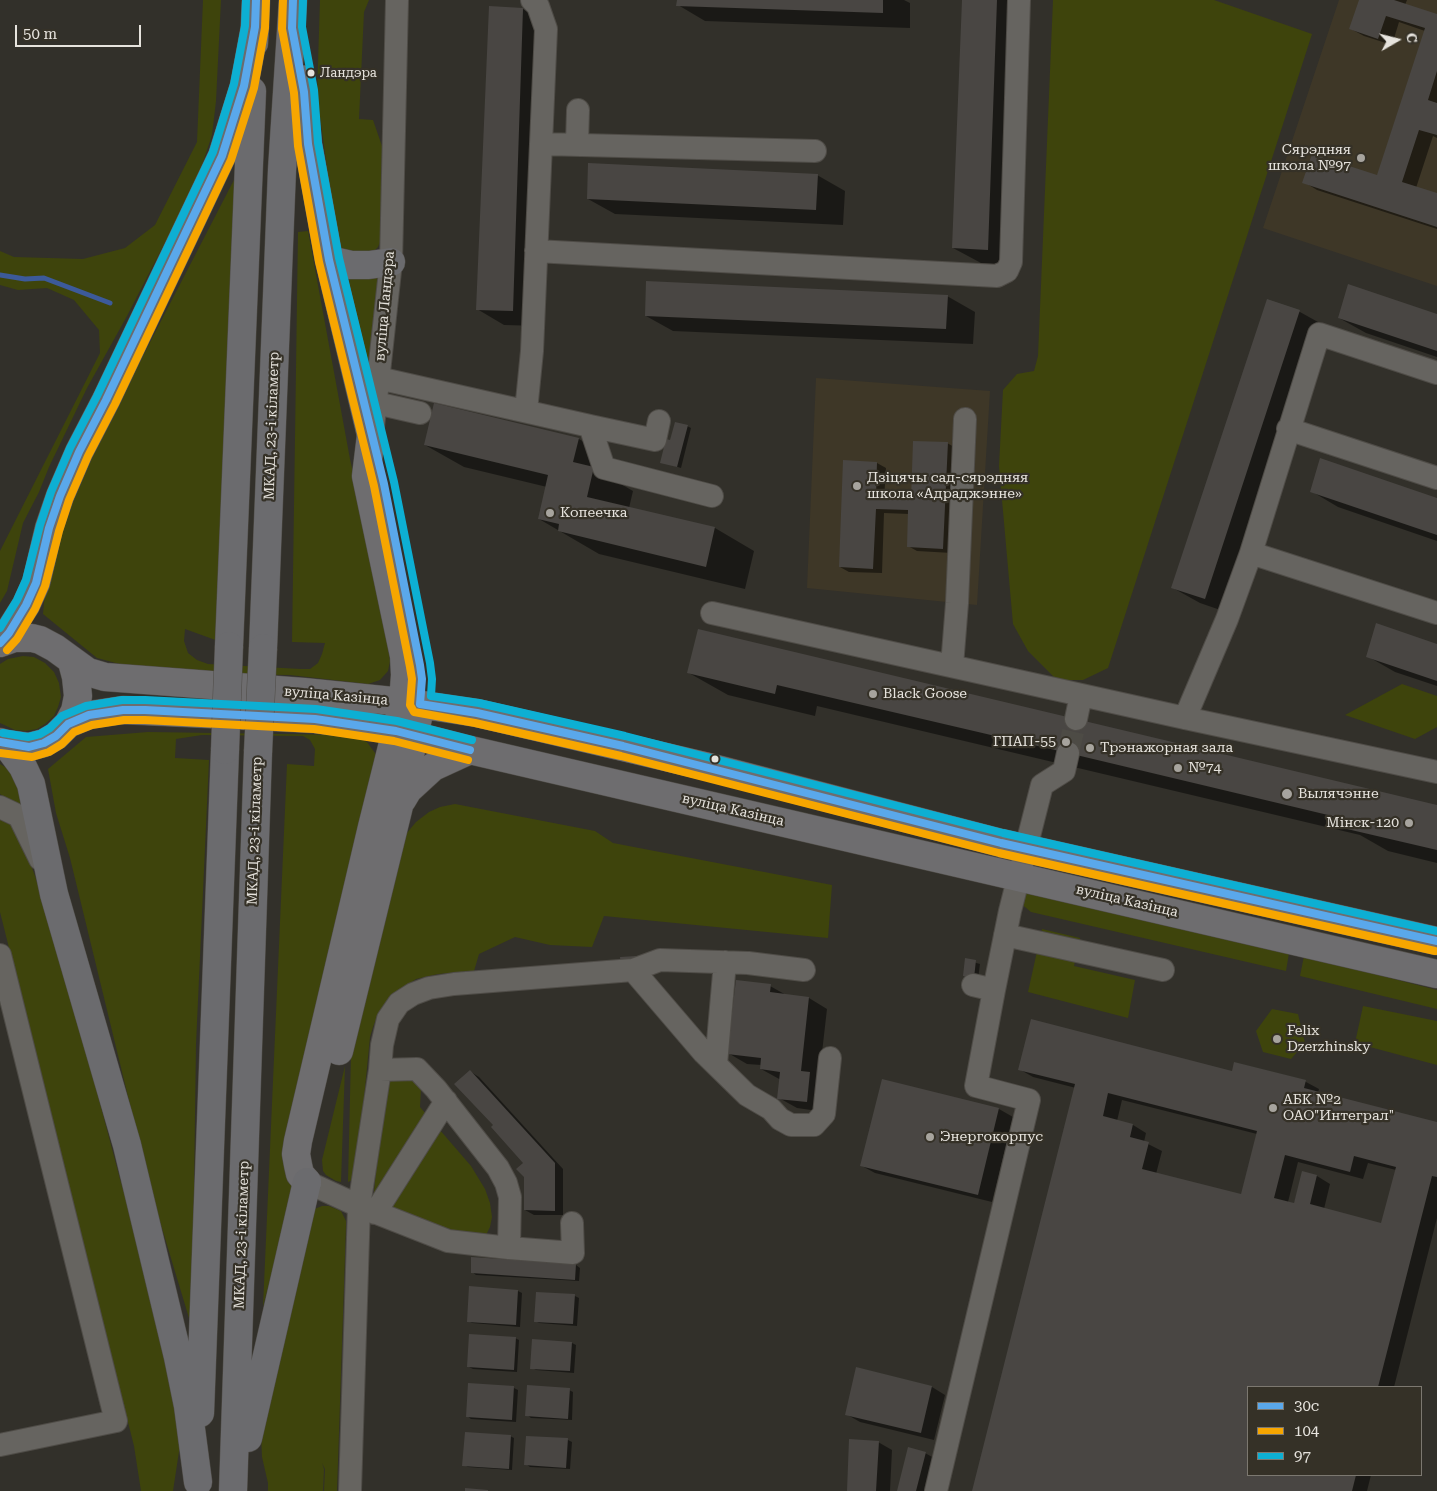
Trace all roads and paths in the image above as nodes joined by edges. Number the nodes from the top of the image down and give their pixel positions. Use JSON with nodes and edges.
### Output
{"nodes":[{"id":1,"x":256,"y":0,"type":"edge"},
{"id":2,"x":293,"y":0,"type":"edge"},
{"id":3,"x":397,"y":0,"type":"edge"},
{"id":4,"x":532,"y":0,"type":"edge"},
{"id":5,"x":1019,"y":0,"type":"edge"},
{"id":6,"x":255,"y":27,"type":"junction"},
{"id":7,"x":292,"y":28,"type":"junction"},
{"id":8,"x":578,"y":110,"type":"dead end"},
{"id":9,"x":542,"y":144,"type":"junction"},
{"id":10,"x":577,"y":144,"type":"junction"},
{"id":11,"x":814,"y":151,"type":"dead end"},
{"id":12,"x":536,"y":251,"type":"junction"},
{"id":13,"x":329,"y":260,"type":"junction"},
{"id":14,"x":391,"y":262,"type":"junction"},
{"id":15,"x":1437,"y":374,"type":"edge"},
{"id":16,"x":378,"y":378,"type":"junction"},
{"id":17,"x":376,"y":403,"type":"junction"},
{"id":18,"x":526,"y":411,"type":"junction"},
{"id":19,"x":420,"y":413,"type":"dead end"},
{"id":20,"x":965,"y":418,"type":"dead end"},
{"id":21,"x":659,"y":421,"type":"dead end"},
{"id":22,"x":590,"y":426,"type":"junction"},
{"id":23,"x":1288,"y":429,"type":"junction"},
{"id":24,"x":372,"y":435,"type":"junction"},
{"id":25,"x":1437,"y":478,"type":"edge"},
{"id":26,"x":712,"y":496,"type":"dead end"},
{"id":27,"x":1251,"y":553,"type":"junction"},
{"id":28,"x":712,"y":613,"type":"dead end"},
{"id":29,"x":1437,"y":613,"type":"edge"},
{"id":30,"x":2,"y":642,"type":"edge"},
{"id":31,"x":72,"y":662,"type":"junction"},
{"id":32,"x":952,"y":666,"type":"junction"},
{"id":33,"x":1081,"y":695,"type":"junction"},
{"id":34,"x":412,"y":703,"type":"junction"},
{"id":35,"x":1185,"y":718,"type":"junction"},
{"id":36,"x":1076,"y":719,"type":"tunnel mouth"},
{"id":37,"x":68,"y":724,"type":"junction"},
{"id":38,"x":405,"y":734,"type":"junction"},
{"id":39,"x":2,"y":742,"type":"edge"},
{"id":40,"x":470,"y":750,"type":"junction"},
{"id":41,"x":1068,"y":753,"type":"tunnel mouth"},
{"id":42,"x":1437,"y":772,"type":"edge"},
{"id":43,"x":399,"y":806,"type":"junction"},
{"id":44,"x":0,"y":807,"type":"edge"},
{"id":45,"x":1026,"y":848,"type":"junction"},
{"id":46,"x":1019,"y":876,"type":"junction"},
{"id":47,"x":54,"y":894,"type":"junction"},
{"id":48,"x":1306,"y":910,"type":"junction"},
{"id":49,"x":1005,"y":935,"type":"junction"},
{"id":50,"x":1298,"y":941,"type":"junction"},
{"id":51,"x":1437,"y":941,"type":"edge"},
{"id":52,"x":0,"y":955,"type":"edge"},
{"id":53,"x":725,"y":962,"type":"junction"},
{"id":54,"x":632,"y":970,"type":"junction"},
{"id":55,"x":804,"y":970,"type":"dead end"},
{"id":56,"x":1164,"y":970,"type":"dead end"},
{"id":57,"x":1437,"y":974,"type":"edge"},
{"id":58,"x":830,"y":1058,"type":"dead end"},
{"id":59,"x":716,"y":1064,"type":"junction"},
{"id":60,"x":380,"y":1070,"type":"junction"},
{"id":61,"x":446,"y":1101,"type":"junction"},
{"id":62,"x":307,"y":1182,"type":"junction"},
{"id":63,"x":367,"y":1209,"type":"junction"},
{"id":64,"x":572,"y":1223,"type":"dead end"},
{"id":65,"x":509,"y":1248,"type":"junction"},
{"id":66,"x":0,"y":1445,"type":"edge"},
{"id":67,"x":197,"y":1487,"type":"edge"},
{"id":68,"x":233,"y":1491,"type":"edge"},
{"id":69,"x":238,"y":1491,"type":"edge"},
{"id":70,"x":350,"y":1491,"type":"edge"},
{"id":71,"x":936,"y":1491,"type":"edge"}],
"edges":[{"from":1,"to":6,"type":"highway"},
{"from":2,"to":7,"type":"highway"},
{"from":3,"to":14,"type":"street","name":"вуліца Ландэра"},
{"from":4,"to":9,"type":"street"},
{"from":5,"to":12,"type":"street"},
{"from":6,"to":30,"type":"highway"},
{"from":6,"to":67,"type":"highway","bridge":true},
{"from":7,"to":13,"type":"highway"},
{"from":7,"to":68,"type":"highway","name":"МКАД, 23-і кіламетр","bridge":true},
{"from":8,"to":10,"type":"street"},
{"from":9,"to":10,"type":"street"},
{"from":9,"to":12,"type":"street"},
{"from":10,"to":11,"type":"street"},
{"from":12,"to":18,"type":"street"},
{"from":13,"to":14,"type":"highway"},
{"from":13,"to":24,"type":"highway"},
{"from":14,"to":16,"type":"street","name":"вуліца Ландэра"},
{"from":15,"to":23,"type":"street"},
{"from":16,"to":17,"type":"street","name":"вуліца Ландэра"},
{"from":16,"to":18,"type":"street"},
{"from":17,"to":19,"type":"street"},
{"from":17,"to":24,"type":"street","name":"вуліца Ландэра"},
{"from":18,"to":22,"type":"street"},
{"from":20,"to":32,"type":"street"},
{"from":21,"to":22,"type":"street"},
{"from":22,"to":26,"type":"street"},
{"from":23,"to":25,"type":"street"},
{"from":23,"to":27,"type":"street"},
{"from":24,"to":34,"type":"main road","name":"вуліца Ландэра"},
{"from":27,"to":29,"type":"street"},
{"from":27,"to":35,"type":"street"},
{"from":28,"to":32,"type":"street"},
{"from":30,"to":31,"type":"main road","name":"вуліца Казінца"},
{"from":31,"to":34,"type":"main road","name":"вуліца Казінца"},
{"from":31,"to":37,"type":"main road"},
{"from":32,"to":33,"type":"street"},
{"from":33,"to":35,"type":"street"},
{"from":33,"to":36,"type":"street"},
{"from":34,"to":38,"type":"main road","name":"вуліца Ландэра"},
{"from":34,"to":45,"type":"main road","name":"вуліца Казінца"},
{"from":35,"to":42,"type":"street"},
{"from":37,"to":38,"type":"main road","name":"вуліца Казінца"},
{"from":37,"to":39,"type":"main road","name":"вуліца Казінца"},
{"from":38,"to":40,"type":"main road","name":"вуліца Казінца"},
{"from":38,"to":43,"type":"main road"},
{"from":38,"to":62,"type":"main road"},
{"from":39,"to":47,"type":"highway"},
{"from":40,"to":43,"type":"main road"},
{"from":40,"to":46,"type":"main road","name":"вуліца Казінца"},
{"from":41,"to":45,"type":"street"},
{"from":43,"to":62,"type":"main road"},
{"from":44,"to":47,"type":"street"},
{"from":45,"to":46,"type":"street"},
{"from":45,"to":48,"type":"main road","name":"вуліца Казінца"},
{"from":46,"to":49,"type":"street"},
{"from":46,"to":50,"type":"main road","name":"вуліца Казінца"},
{"from":47,"to":67,"type":"highway"},
{"from":48,"to":50,"type":"street"},
{"from":48,"to":51,"type":"main road","name":"вуліца Казінца"},
{"from":49,"to":56,"type":"street"},
{"from":49,"to":71,"type":"street"},
{"from":50,"to":57,"type":"main road","name":"вуліца Казінца"},
{"from":52,"to":66,"type":"street"},
{"from":53,"to":54,"type":"street"},
{"from":53,"to":55,"type":"street"},
{"from":53,"to":59,"type":"street"},
{"from":54,"to":59,"type":"street"},
{"from":54,"to":60,"type":"street"},
{"from":58,"to":59,"type":"street"},
{"from":60,"to":61,"type":"street"},
{"from":60,"to":63,"type":"street"},
{"from":61,"to":63,"type":"street"},
{"from":61,"to":65,"type":"street"},
{"from":62,"to":63,"type":"street"},
{"from":62,"to":69,"type":"highway"},
{"from":63,"to":65,"type":"street"},
{"from":63,"to":70,"type":"street"},
{"from":64,"to":65,"type":"street"}]}
